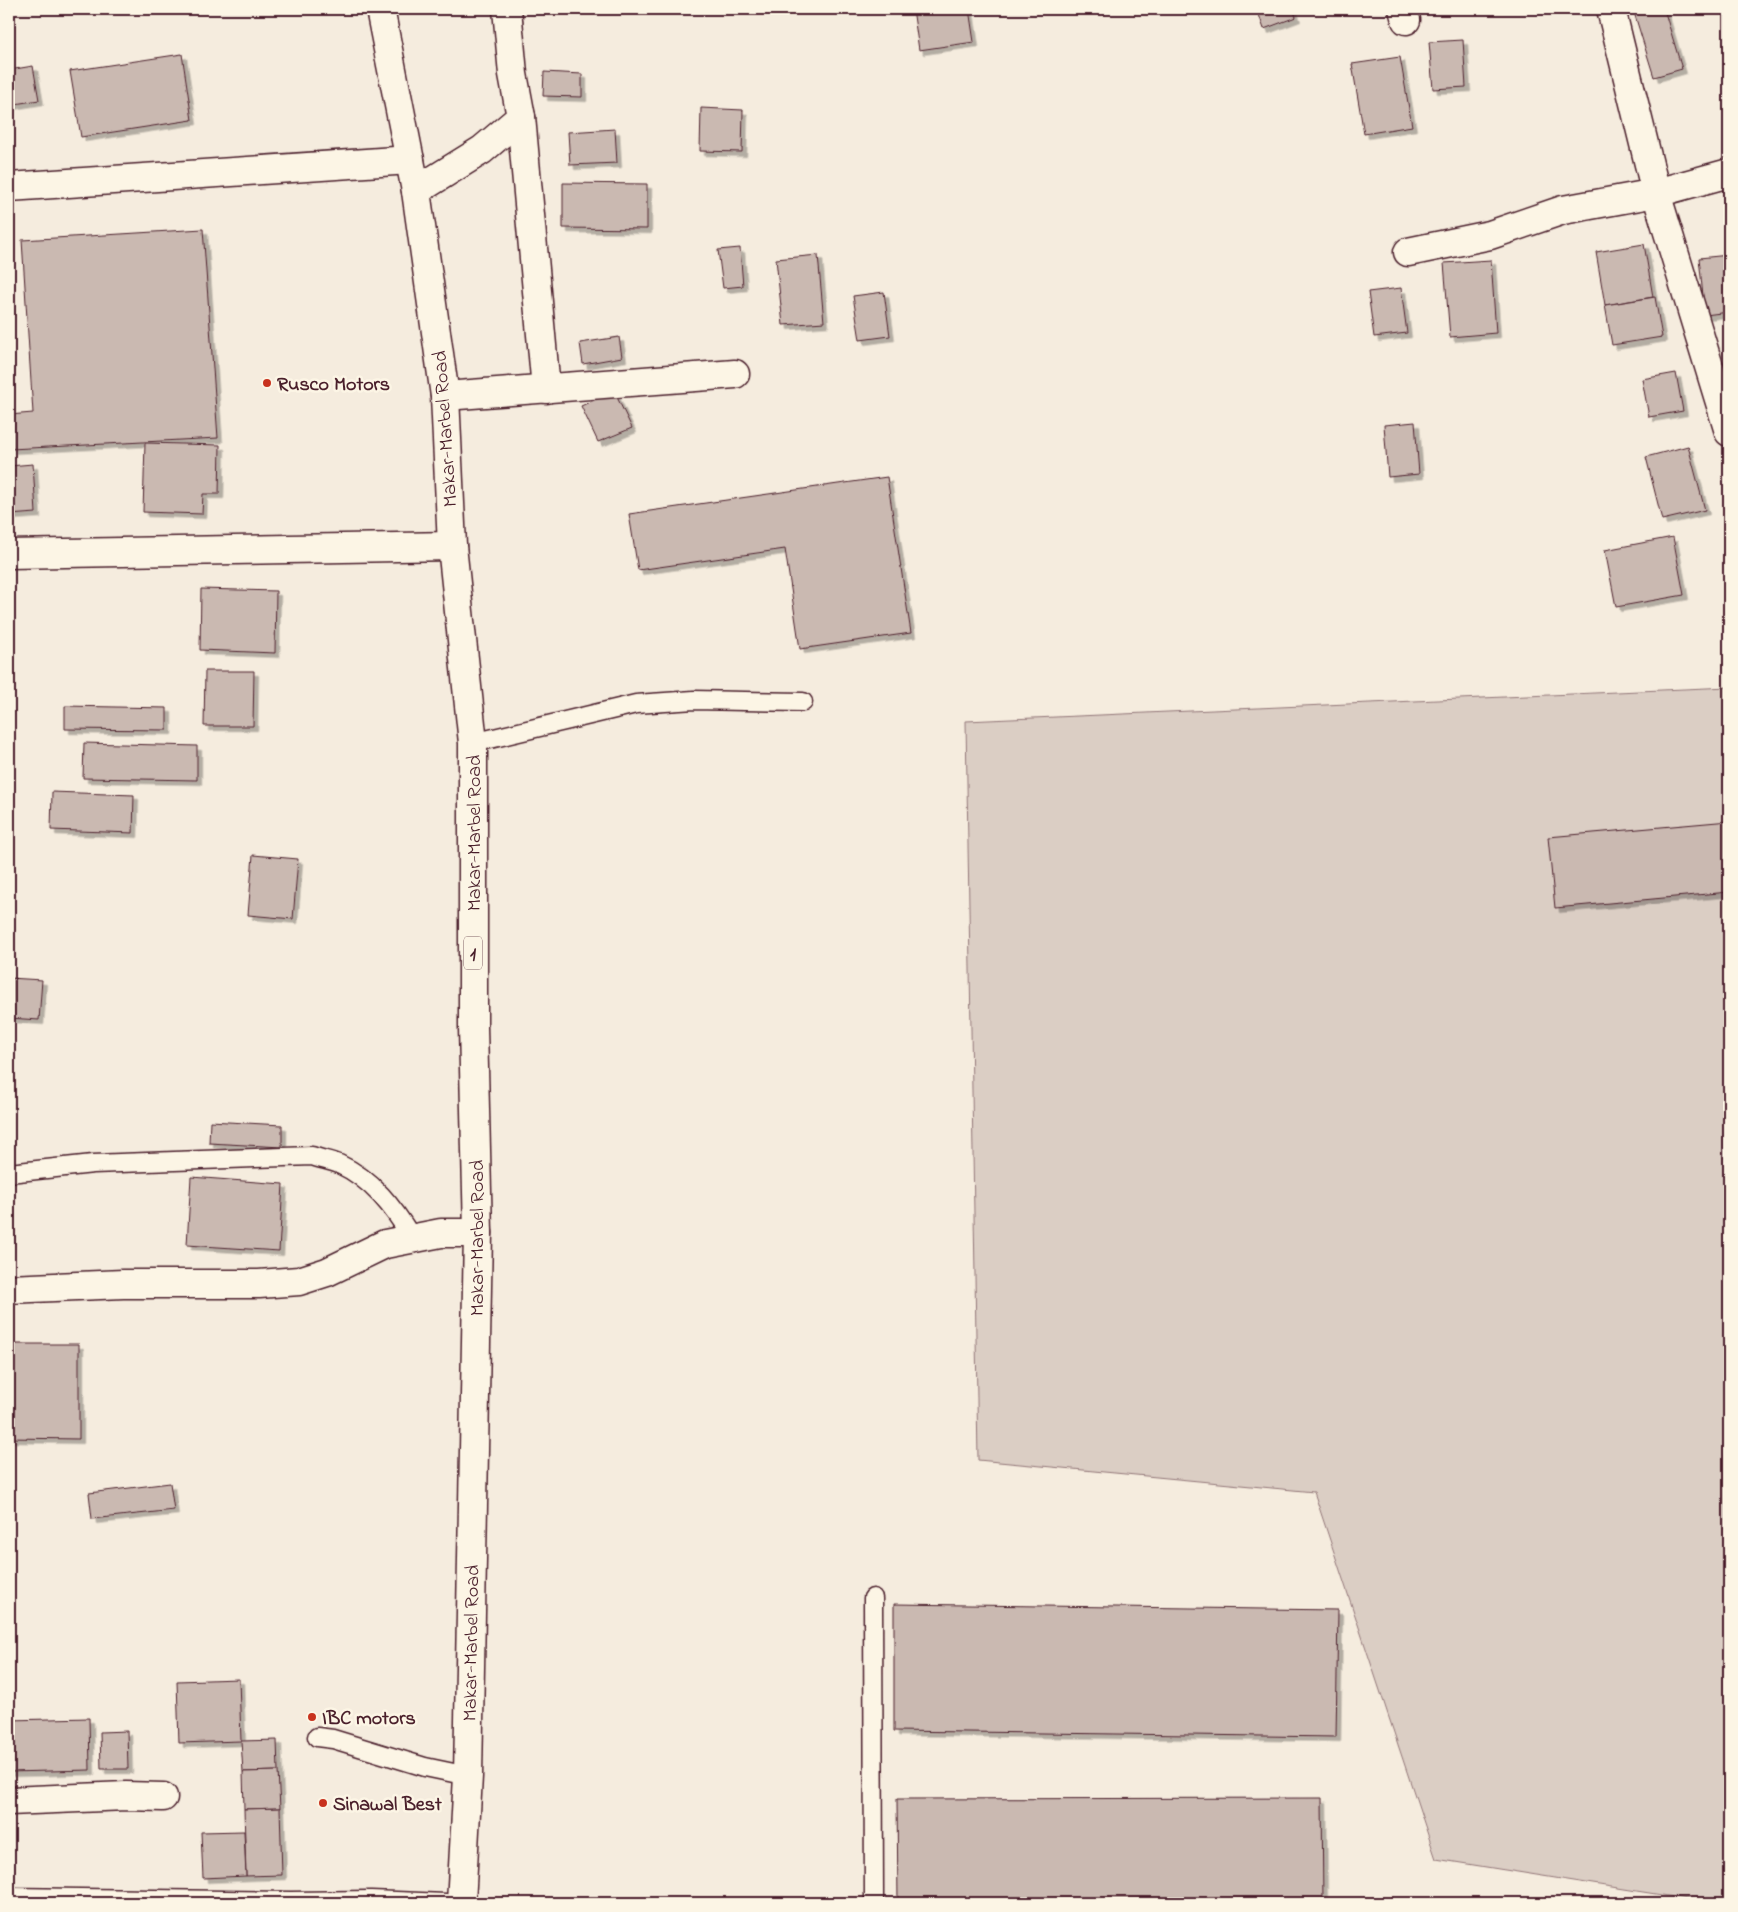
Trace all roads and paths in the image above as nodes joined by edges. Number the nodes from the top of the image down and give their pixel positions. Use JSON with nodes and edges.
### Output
{"nodes":[{"id":1,"x":380,"y":9,"type":"edge"},
{"id":2,"x":507,"y":9,"type":"edge"},
{"id":3,"x":1611,"y":9,"type":"edge"},
{"id":4,"x":521,"y":117,"type":"junction"},
{"id":5,"x":410,"y":160,"type":"junction"},
{"id":6,"x":1729,"y":173,"type":"edge"},
{"id":7,"x":9,"y":187,"type":"edge"},
{"id":8,"x":416,"y":191,"type":"junction"},
{"id":9,"x":1656,"y":193,"type":"junction"},
{"id":10,"x":1408,"y":252,"type":"dead end"},
{"id":11,"x":734,"y":374,"type":"dead end"},
{"id":12,"x":546,"y":389,"type":"junction"},
{"id":13,"x":445,"y":396,"type":"junction"},
{"id":14,"x":1729,"y":432,"type":"edge"},
{"id":15,"x":452,"y":546,"type":"junction"},
{"id":16,"x":9,"y":554,"type":"edge"},
{"id":17,"x":803,"y":702,"type":"dead end"},
{"id":18,"x":474,"y":743,"type":"junction"},
{"id":19,"x":9,"y":1173,"type":"edge"},
{"id":20,"x":478,"y":1233,"type":"junction"},
{"id":21,"x":412,"y":1238,"type":"junction"},
{"id":22,"x":9,"y":1289,"type":"edge"},
{"id":23,"x":873,"y":1598,"type":"dead end"},
{"id":24,"x":317,"y":1737,"type":"dead end"},
{"id":25,"x":468,"y":1776,"type":"junction"},
{"id":26,"x":163,"y":1798,"type":"dead end"},
{"id":27,"x":9,"y":1801,"type":"edge"},
{"id":28,"x":9,"y":1897,"type":"edge"},
{"id":29,"x":446,"y":1903,"type":"edge"},
{"id":30,"x":461,"y":1903,"type":"edge"},
{"id":31,"x":874,"y":1903,"type":"edge"}],
"edges":[{"from":1,"to":5,"type":"street","name":"Makar-Marbel Road","number":"1"},
{"from":2,"to":4,"type":"street"},
{"from":3,"to":9,"type":"street"},
{"from":4,"to":8,"type":"street"},
{"from":4,"to":12,"type":"street"},
{"from":5,"to":7,"type":"street"},
{"from":5,"to":8,"type":"street","name":"Makar-Marbel Road","number":"1"},
{"from":6,"to":9,"type":"street"},
{"from":8,"to":13,"type":"street","name":"Makar-Marbel Road","number":"1"},
{"from":9,"to":10,"type":"street"},
{"from":9,"to":14,"type":"street"},
{"from":11,"to":12,"type":"street"},
{"from":12,"to":13,"type":"street"},
{"from":13,"to":15,"type":"street","name":"Makar-Marbel Road","number":"1"},
{"from":15,"to":16,"type":"street"},
{"from":15,"to":18,"type":"street","name":"Makar-Marbel Road","number":"1"},
{"from":17,"to":18,"type":"lane"},
{"from":18,"to":20,"type":"street","name":"Makar-Marbel Road","number":"1"},
{"from":19,"to":21,"type":"lane"},
{"from":20,"to":21,"type":"street"},
{"from":20,"to":25,"type":"street","name":"Makar-Marbel Road","number":"1"},
{"from":21,"to":22,"type":"street"},
{"from":23,"to":31,"type":"lane"},
{"from":24,"to":25,"type":"lane"},
{"from":25,"to":30,"type":"street","name":"Makar-Marbel Road","number":"1"},
{"from":26,"to":27,"type":"street"},
{"from":28,"to":29,"type":"lane"}]}
